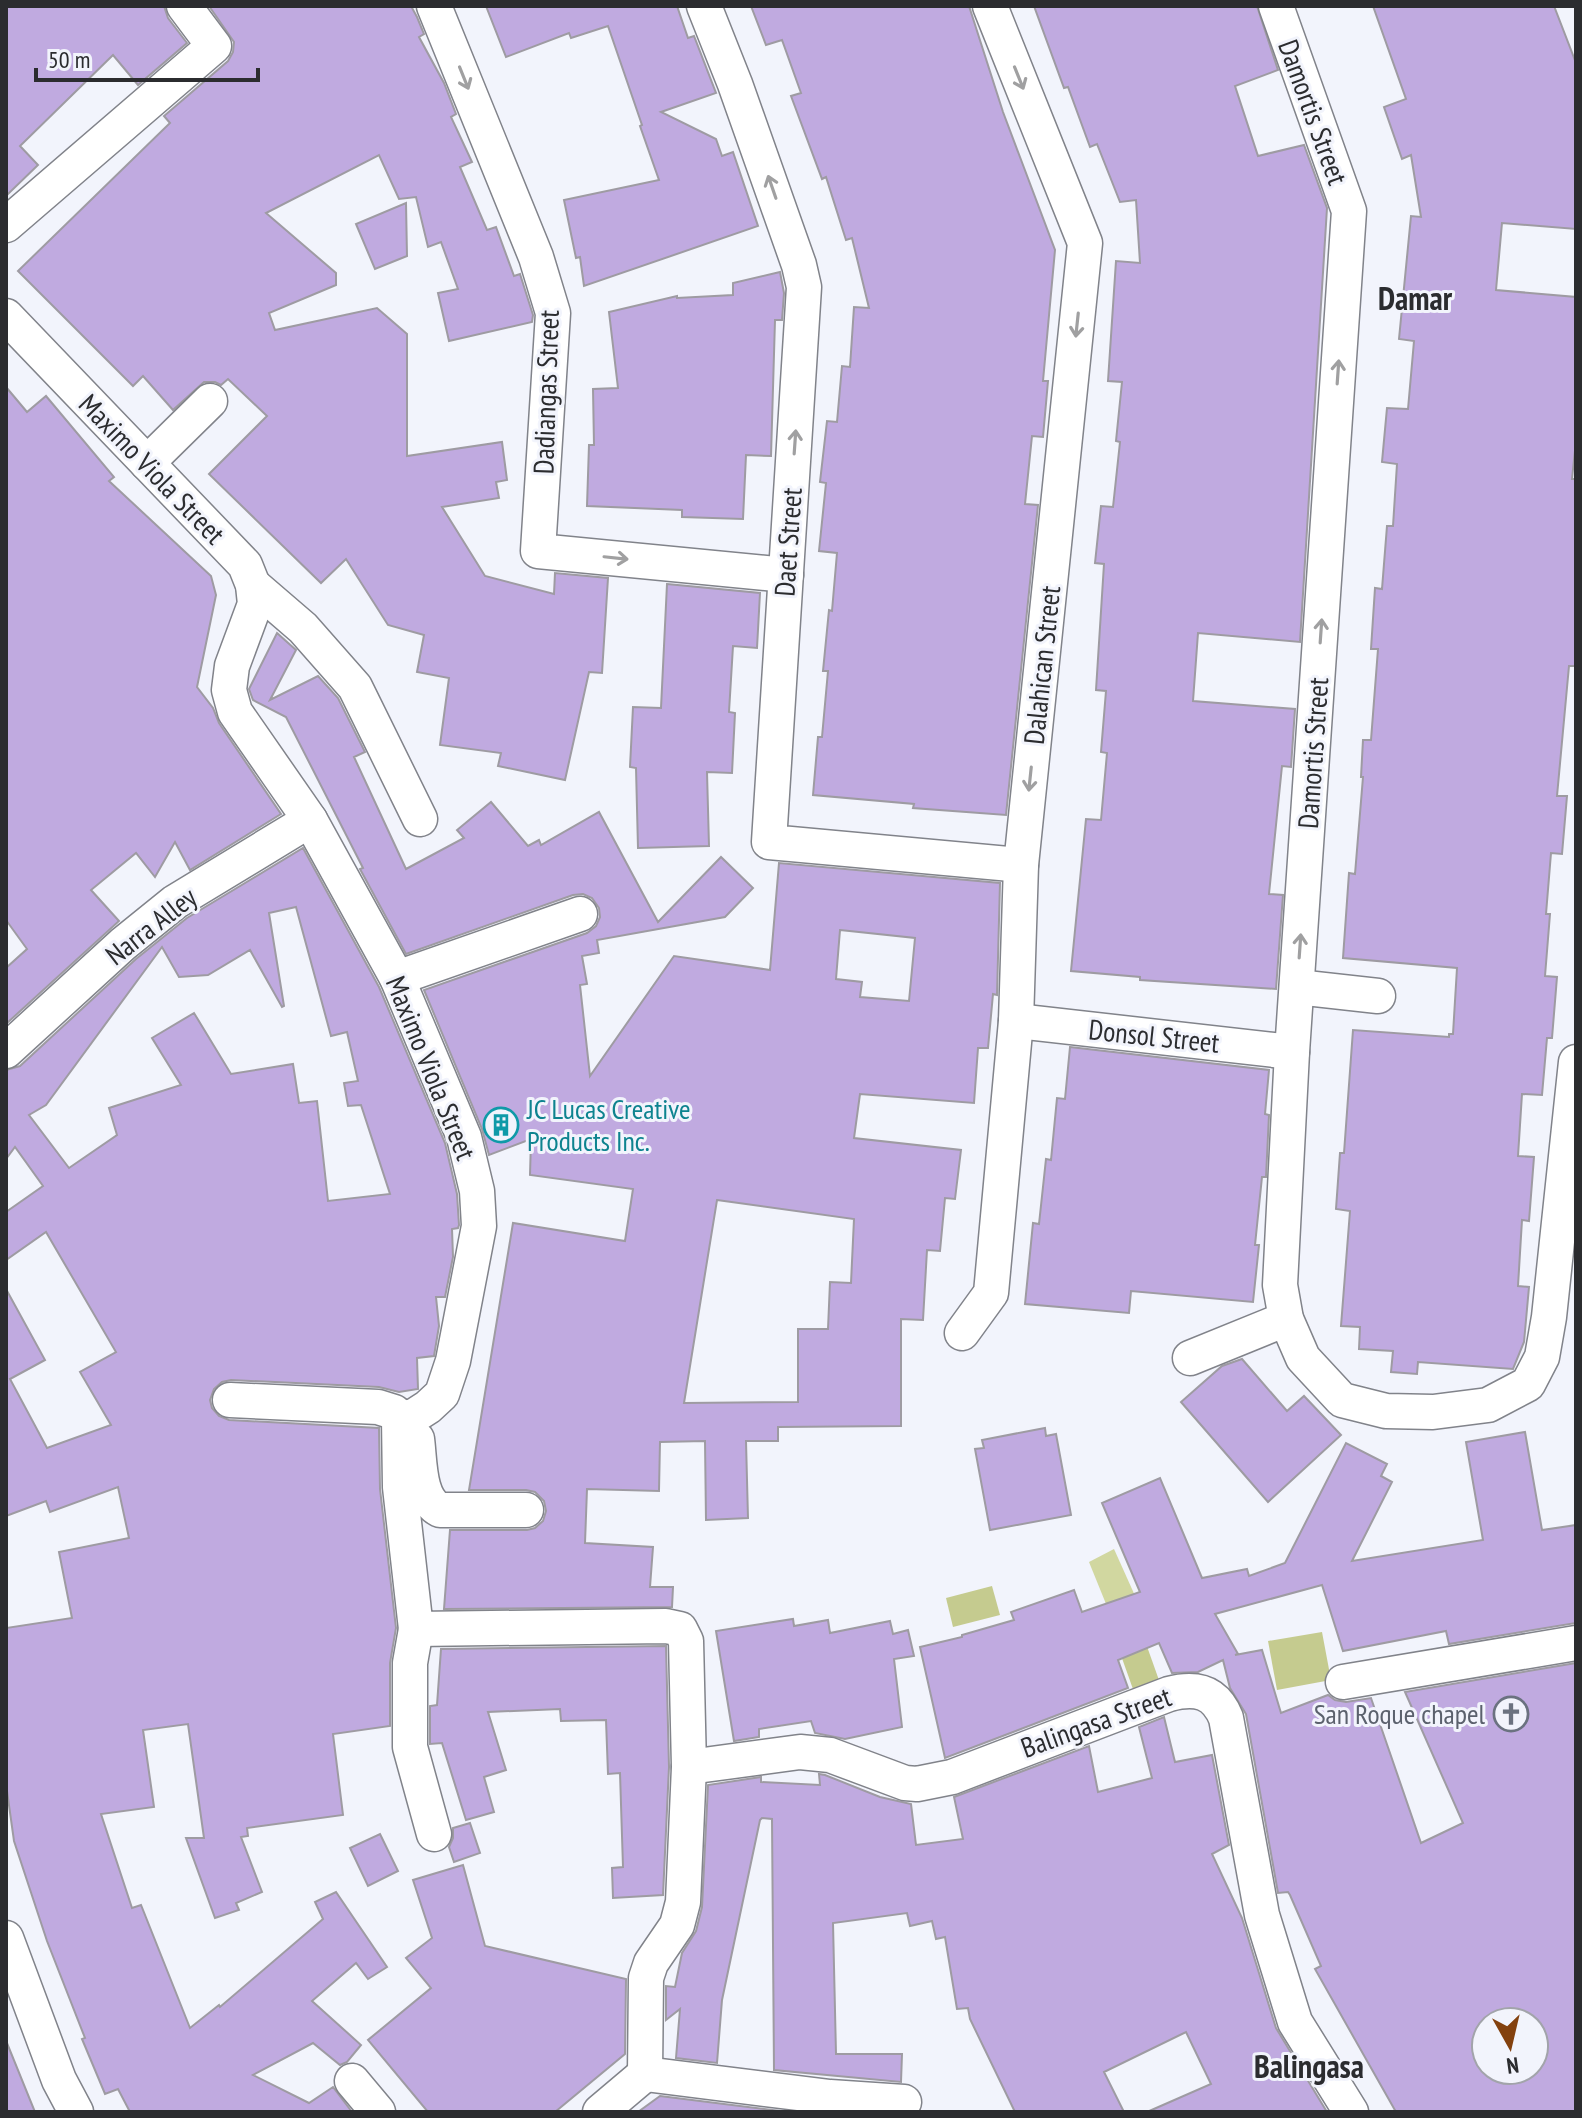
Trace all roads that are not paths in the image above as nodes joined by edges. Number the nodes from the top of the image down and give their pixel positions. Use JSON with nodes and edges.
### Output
{"nodes":[{"id":1,"x":184,"y":6,"type":"edge"},
{"id":2,"x":434,"y":6,"type":"edge"},
{"id":3,"x":704,"y":6,"type":"edge"},
{"id":4,"x":990,"y":6,"type":"edge"},
{"id":5,"x":1276,"y":6,"type":"edge"},
{"id":6,"x":6,"y":225,"type":"edge"},
{"id":7,"x":6,"y":316,"type":"edge"},
{"id":8,"x":210,"y":401,"type":"dead end"},
{"id":9,"x":147,"y":463,"type":"junction"},
{"id":10,"x":786,"y":575,"type":"junction"},
{"id":11,"x":253,"y":585,"type":"junction"},
{"id":12,"x":420,"y":819,"type":"dead end"},
{"id":13,"x":310,"y":820,"type":"junction"},
{"id":14,"x":1021,"y":865,"type":"junction"},
{"id":15,"x":580,"y":914,"type":"dead end"},
{"id":16,"x":397,"y":978,"type":"junction"},
{"id":17,"x":1297,"y":987,"type":"junction"},
{"id":18,"x":1378,"y":996,"type":"dead end"},
{"id":19,"x":1016,"y":1021,"type":"junction"},
{"id":20,"x":6,"y":1051,"type":"edge"},
{"id":21,"x":1292,"y":1052,"type":"junction"},
{"id":22,"x":1576,"y":1062,"type":"edge"},
{"id":23,"x":1286,"y":1319,"type":"junction"},
{"id":24,"x":962,"y":1333,"type":"dead end"},
{"id":25,"x":1190,"y":1358,"type":"dead end"},
{"id":26,"x":230,"y":1400,"type":"dead end"},
{"id":27,"x":406,"y":1418,"type":"junction"},
{"id":28,"x":526,"y":1510,"type":"dead end"},
{"id":29,"x":416,"y":1629,"type":"junction"},
{"id":30,"x":1576,"y":1643,"type":"edge"},
{"id":31,"x":1343,"y":1682,"type":"dead end"},
{"id":32,"x":689,"y":1767,"type":"junction"},
{"id":33,"x":434,"y":1834,"type":"dead end"},
{"id":34,"x":6,"y":1938,"type":"edge"},
{"id":35,"x":645,"y":2074,"type":"junction"},
{"id":36,"x":352,"y":2081,"type":"dead end"},
{"id":37,"x":904,"y":2102,"type":"dead end"},
{"id":38,"x":76,"y":2112,"type":"edge"},
{"id":39,"x":378,"y":2112,"type":"edge"},
{"id":40,"x":600,"y":2112,"type":"edge"},
{"id":41,"x":1351,"y":2112,"type":"edge"}],
"edges":[{"from":1,"to":6,"type":"street"},
{"from":2,"to":10,"type":"street","name":"Dadiangas Street","one_way":true},
{"from":10,"to":3,"type":"street","name":"Daet Street","one_way":true},
{"from":4,"to":14,"type":"street","name":"Dalahican Street","one_way":true},
{"from":17,"to":5,"type":"street","name":"Damortis Street","one_way":true},
{"from":7,"to":9,"type":"street","name":"Maximo Viola Street"},
{"from":8,"to":9,"type":"street"},
{"from":9,"to":11,"type":"street","name":"Maximo Viola Street"},
{"from":10,"to":14,"type":"street","name":"Daet Street"},
{"from":11,"to":12,"type":"street"},
{"from":11,"to":13,"type":"street","name":"Maximo Viola Street"},
{"from":13,"to":16,"type":"street","name":"Maximo Viola Street"},
{"from":13,"to":20,"type":"street","name":"Narra Alley"},
{"from":14,"to":19,"type":"street","name":"Dalahican Street"},
{"from":15,"to":16,"type":"street"},
{"from":16,"to":27,"type":"street","name":"Maximo Viola Street"},
{"from":17,"to":18,"type":"street"},
{"from":17,"to":21,"type":"street","name":"Damortis Street"},
{"from":19,"to":21,"type":"street","name":"Donsol Street"},
{"from":19,"to":24,"type":"street","name":"Dalahican Street"},
{"from":21,"to":23,"type":"street","name":"Damortis Street"},
{"from":22,"to":23,"type":"street","name":"Damortis Street"},
{"from":23,"to":25,"type":"street"},
{"from":26,"to":27,"type":"street"},
{"from":27,"to":28,"type":"street"},
{"from":27,"to":29,"type":"street"},
{"from":29,"to":32,"type":"street"},
{"from":29,"to":33,"type":"street"},
{"from":30,"to":31,"type":"street"},
{"from":32,"to":35,"type":"street"},
{"from":32,"to":41,"type":"street","name":"Balingasa Street"},
{"from":34,"to":38,"type":"street"},
{"from":35,"to":37,"type":"street"},
{"from":35,"to":40,"type":"street"},
{"from":36,"to":39,"type":"street"}]}
